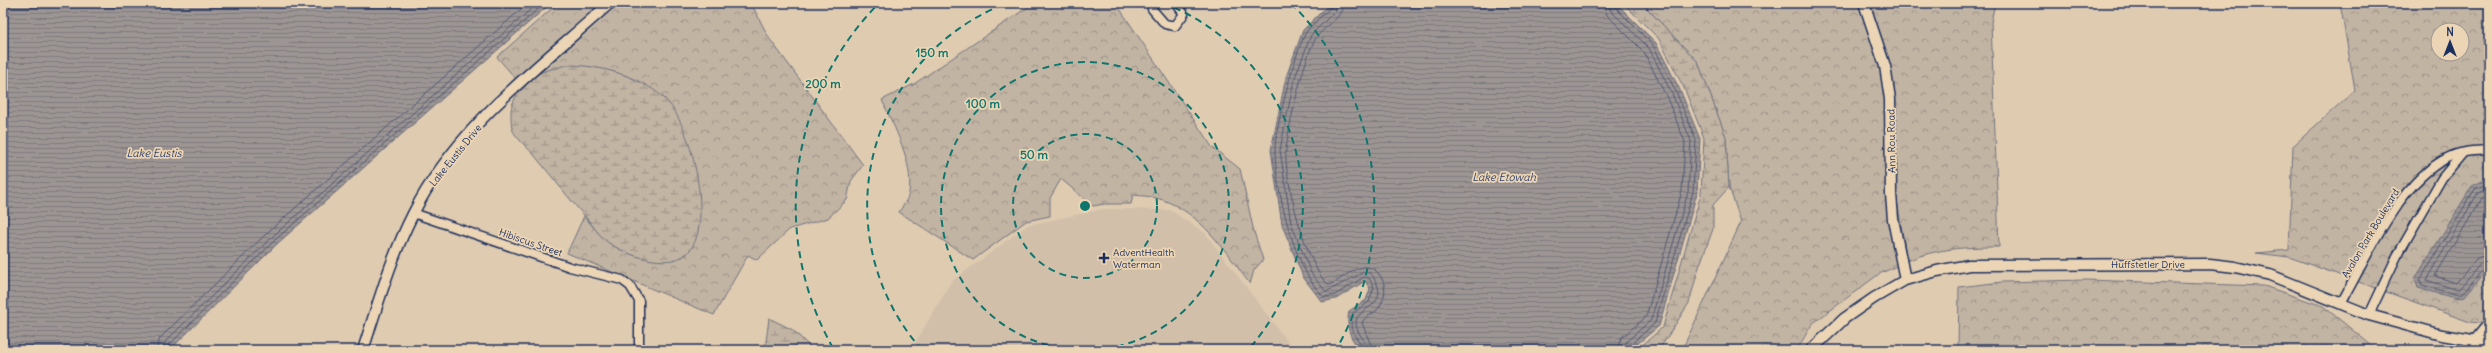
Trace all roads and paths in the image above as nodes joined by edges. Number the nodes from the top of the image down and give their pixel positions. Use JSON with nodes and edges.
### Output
{"nodes":[{"id":1,"x":610,"y":3,"type":"edge"},
{"id":2,"x":1153,"y":3,"type":"edge"},
{"id":3,"x":1176,"y":3,"type":"edge"},
{"id":4,"x":1864,"y":3,"type":"edge"},
{"id":5,"x":2489,"y":150,"type":"edge"},
{"id":6,"x":2463,"y":153,"type":"junction"},
{"id":7,"x":413,"y":213,"type":"junction"},
{"id":8,"x":1905,"y":280,"type":"junction"},
{"id":9,"x":2341,"y":303,"type":"junction"},
{"id":10,"x":2369,"y":314,"type":"junction"},
{"id":11,"x":2489,"y":322,"type":"edge"},
{"id":12,"x":2474,"y":340,"type":"junction"},
{"id":13,"x":2489,"y":342,"type":"edge"},
{"id":14,"x":1816,"y":348,"type":"edge"},
{"id":15,"x":363,"y":350,"type":"edge"},
{"id":16,"x":639,"y":350,"type":"edge"},
{"id":17,"x":2466,"y":350,"type":"edge"}],
"edges":[{"from":1,"to":7,"type":"street","name":"Lake Eustis Drive"},
{"from":2,"to":3,"type":"street"},
{"from":4,"to":8,"type":"street","name":"Ann Rou Road"},
{"from":5,"to":6,"type":"street","name":"Avalon Park Boulevard"},
{"from":6,"to":9,"type":"street","name":"Avalon Park Boulevard"},
{"from":6,"to":10,"type":"street"},
{"from":7,"to":15,"type":"street","name":"Lake Eustis Drive"},
{"from":7,"to":16,"type":"street","name":"Hibiscus Street"},
{"from":8,"to":9,"type":"street","name":"Huffstetler Drive"},
{"from":8,"to":14,"type":"street","name":"Huffstetler Drive"},
{"from":9,"to":10,"type":"street","name":"Huffstetler Drive"},
{"from":10,"to":12,"type":"street","name":"Huffstetler Drive"},
{"from":11,"to":12,"type":"street"},
{"from":12,"to":13,"type":"street","name":"Huffstetler Drive"},
{"from":12,"to":17,"type":"street"}]}
